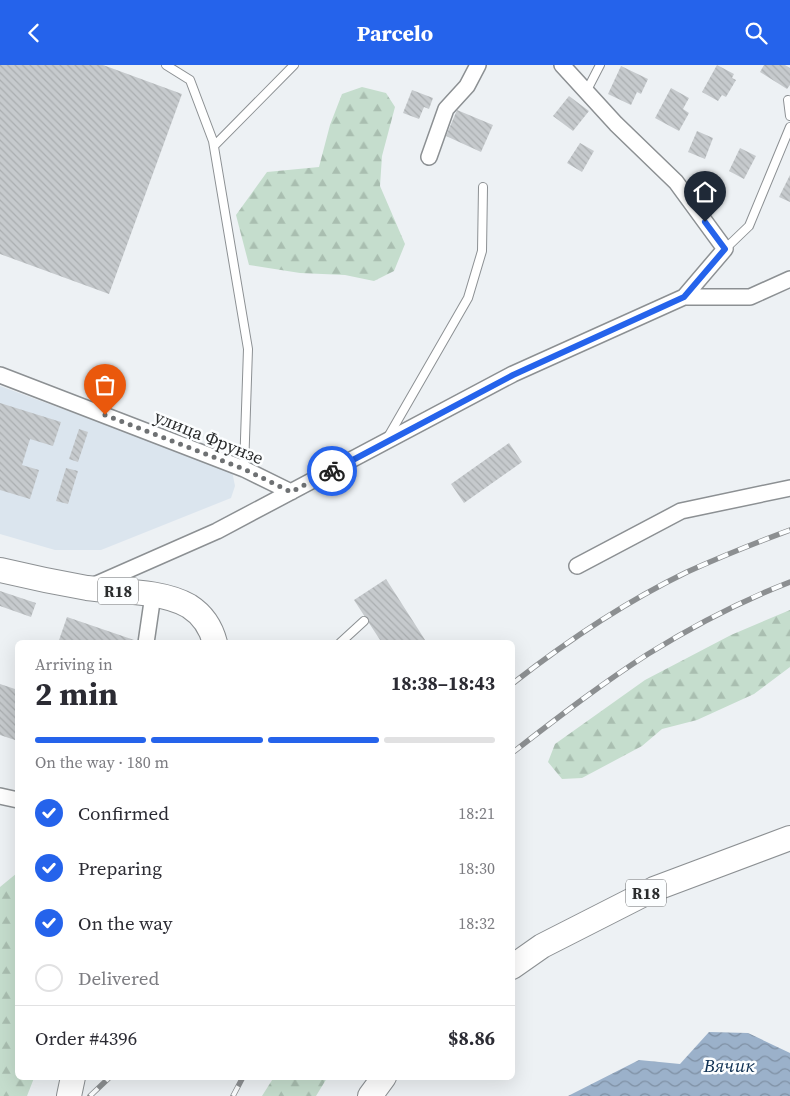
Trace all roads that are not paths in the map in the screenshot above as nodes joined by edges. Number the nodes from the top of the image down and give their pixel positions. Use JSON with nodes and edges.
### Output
{"nodes":[{"id":1,"x":166,"y":65,"type":"edge"},
{"id":2,"x":294,"y":65,"type":"edge"},
{"id":3,"x":478,"y":65,"type":"edge"},
{"id":4,"x":562,"y":65,"type":"edge"},
{"id":5,"x":600,"y":65,"type":"edge"},
{"id":6,"x":586,"y":91,"type":"junction"},
{"id":7,"x":788,"y":100,"type":"dead end"},
{"id":8,"x":790,"y":116,"type":"edge"},
{"id":9,"x":790,"y":127,"type":"edge"},
{"id":10,"x":214,"y":146,"type":"junction"},
{"id":11,"x":429,"y":157,"type":"dead end"},
{"id":12,"x":483,"y":187,"type":"dead end"},
{"id":13,"x":725,"y":249,"type":"junction"},
{"id":14,"x":790,"y":279,"type":"edge"},
{"id":15,"x":684,"y":297,"type":"junction"},
{"id":16,"x":0,"y":375,"type":"edge"},
{"id":17,"x":384,"y":443,"type":"junction"},
{"id":18,"x":244,"y":469,"type":"junction"},
{"id":19,"x":790,"y":488,"type":"edge"},
{"id":20,"x":291,"y":492,"type":"junction"},
{"id":21,"x":577,"y":566,"type":"dead end"},
{"id":22,"x":0,"y":570,"type":"edge"},
{"id":23,"x":88,"y":588,"type":"junction"},
{"id":24,"x":153,"y":595,"type":"junction"},
{"id":25,"x":364,"y":621,"type":"dead end"},
{"id":26,"x":146,"y":640,"type":"edge"},
{"id":27,"x":213,"y":640,"type":"edge"},
{"id":28,"x":343,"y":640,"type":"edge"},
{"id":29,"x":0,"y":796,"type":"edge"},
{"id":30,"x":15,"y":799,"type":"edge"},
{"id":31,"x":790,"y":838,"type":"edge"},
{"id":32,"x":515,"y":965,"type":"edge"},
{"id":33,"x":72,"y":1080,"type":"edge"},
{"id":34,"x":382,"y":1080,"type":"edge"},
{"id":35,"x":69,"y":1096,"type":"edge"},
{"id":36,"x":370,"y":1096,"type":"edge"}],
"edges":[{"from":1,"to":10,"type":"lane"},
{"from":2,"to":10,"type":"lane"},
{"from":3,"to":11,"type":"street"},
{"from":4,"to":6,"type":"street"},
{"from":5,"to":6,"type":"lane"},
{"from":6,"to":13,"type":"street"},
{"from":7,"to":8,"type":"lane"},
{"from":9,"to":13,"type":"lane"},
{"from":10,"to":18,"type":"lane"},
{"from":12,"to":17,"type":"lane"},
{"from":13,"to":15,"type":"street"},
{"from":14,"to":15,"type":"street"},
{"from":15,"to":17,"type":"street"},
{"from":16,"to":18,"type":"street","name":"улица Фрунзе"},
{"from":17,"to":20,"type":"street"},
{"from":18,"to":20,"type":"street","name":"улица Фрунзе"},
{"from":19,"to":21,"type":"street"},
{"from":20,"to":23,"type":"street"},
{"from":22,"to":23,"type":"main road","number":"R18"},
{"from":23,"to":24,"type":"main road","number":"R18"},
{"from":24,"to":26,"type":"street"},
{"from":24,"to":27,"type":"main road","number":"R18"},
{"from":25,"to":28,"type":"lane"},
{"from":29,"to":30,"type":"street"},
{"from":31,"to":32,"type":"main road","number":"R18"},
{"from":33,"to":35,"type":"main road"},
{"from":34,"to":36,"type":"main road"}]}
